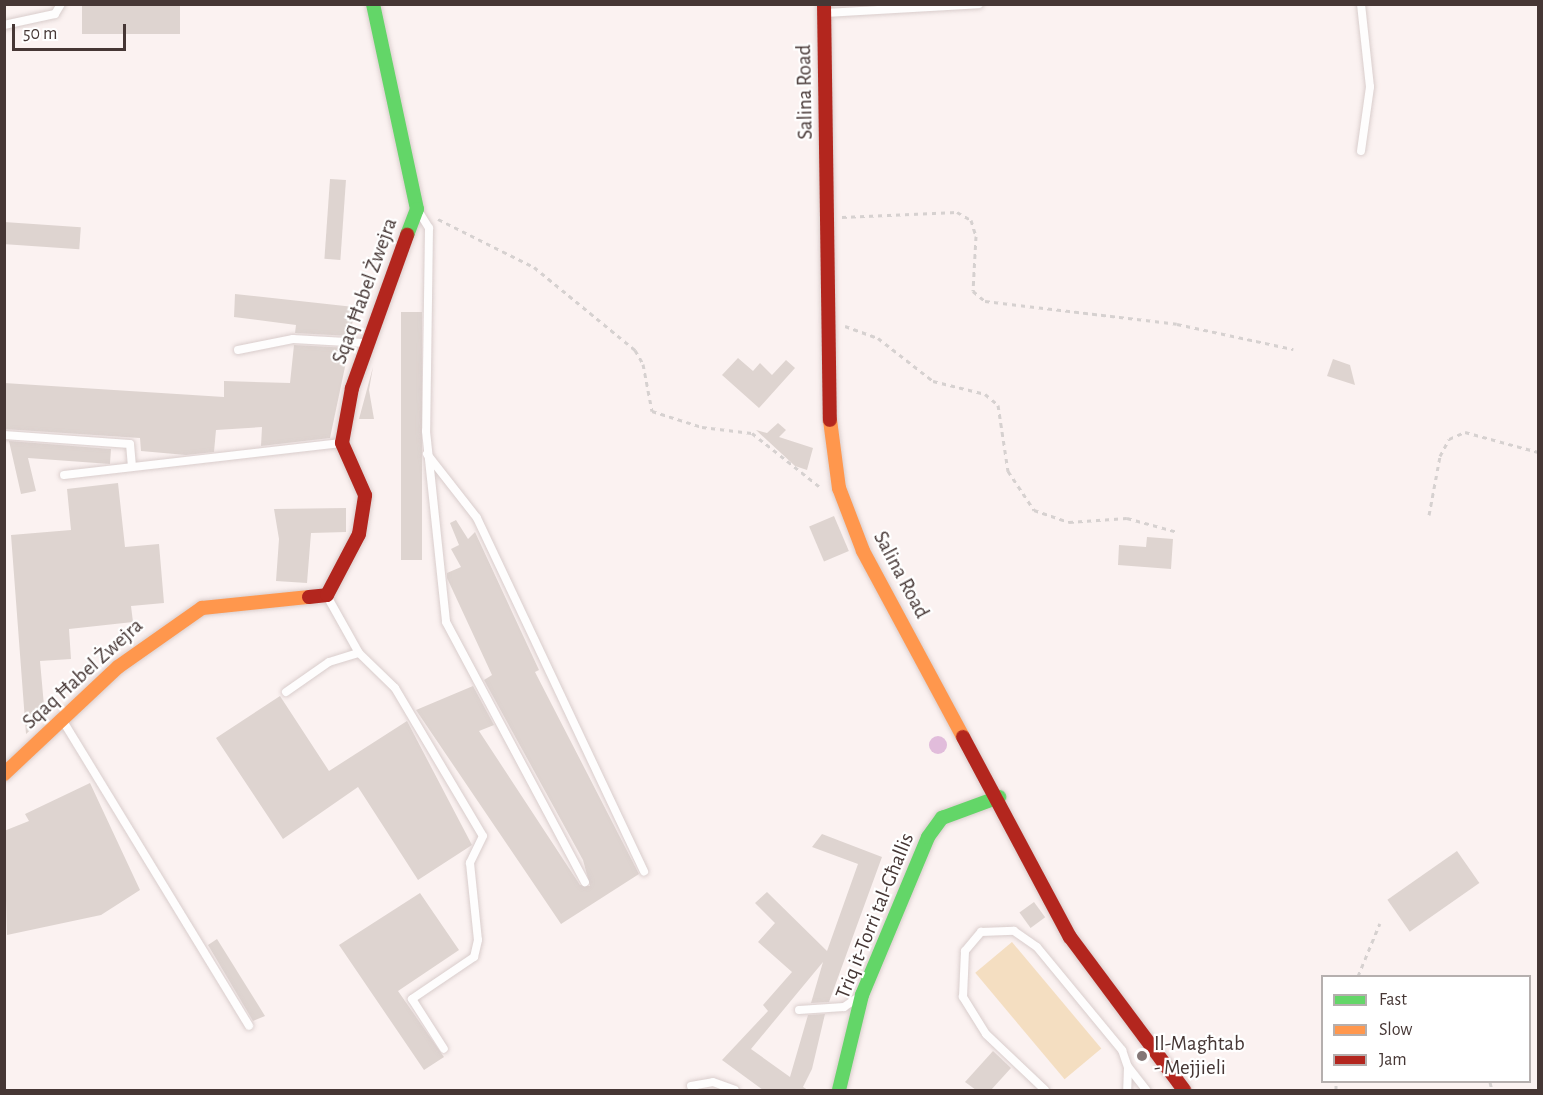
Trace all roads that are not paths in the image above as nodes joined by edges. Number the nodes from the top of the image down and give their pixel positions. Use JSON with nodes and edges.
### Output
{"nodes":[{"id":1,"x":61,"y":4,"type":"edge"},
{"id":2,"x":373,"y":4,"type":"edge"},
{"id":3,"x":979,"y":4,"type":"edge"},
{"id":4,"x":1361,"y":4,"type":"edge"},
{"id":5,"x":824,"y":9,"type":"edge"},
{"id":6,"x":4,"y":25,"type":"edge"},
{"id":7,"x":1361,"y":151,"type":"dead end"},
{"id":8,"x":417,"y":209,"type":"junction"},
{"id":9,"x":364,"y":343,"type":"junction"},
{"id":10,"x":237,"y":350,"type":"dead end"},
{"id":11,"x":4,"y":435,"type":"edge"},
{"id":12,"x":342,"y":442,"type":"junction"},
{"id":13,"x":427,"y":454,"type":"junction"},
{"id":14,"x":132,"y":467,"type":"junction"},
{"id":15,"x":64,"y":475,"type":"dead end"},
{"id":16,"x":327,"y":595,"type":"junction"},
{"id":17,"x":359,"y":653,"type":"junction"},
{"id":18,"x":286,"y":692,"type":"dead end"},
{"id":19,"x":62,"y":720,"type":"junction"},
{"id":20,"x":4,"y":774,"type":"edge"},
{"id":21,"x":999,"y":797,"type":"junction"},
{"id":22,"x":644,"y":872,"type":"dead end"},
{"id":23,"x":585,"y":882,"type":"dead end"},
{"id":24,"x":862,"y":995,"type":"junction"},
{"id":25,"x":799,"y":1010,"type":"dead end"},
{"id":26,"x":249,"y":1026,"type":"dead end"},
{"id":27,"x":444,"y":1048,"type":"dead end"},
{"id":28,"x":1128,"y":1067,"type":"junction"},
{"id":29,"x":691,"y":1086,"type":"dead end"},
{"id":30,"x":735,"y":1090,"type":"edge"},
{"id":31,"x":839,"y":1090,"type":"edge"},
{"id":32,"x":1045,"y":1090,"type":"edge"},
{"id":33,"x":1127,"y":1090,"type":"edge"},
{"id":34,"x":1146,"y":1090,"type":"edge"},
{"id":35,"x":1184,"y":1090,"type":"edge"}],
"edges":[{"from":1,"to":6,"type":"lane"},
{"from":2,"to":8,"type":"street","name":"Sqaq Ħabel Żwejra"},
{"from":3,"to":5,"type":"lane"},
{"from":4,"to":7,"type":"lane"},
{"from":5,"to":21,"type":"street","name":"Salina Road"},
{"from":8,"to":9,"type":"street","name":"Sqaq Ħabel Żwejra"},
{"from":8,"to":13,"type":"lane"},
{"from":9,"to":10,"type":"lane"},
{"from":9,"to":12,"type":"street","name":"Sqaq Ħabel Żwejra"},
{"from":11,"to":14,"type":"lane"},
{"from":12,"to":14,"type":"lane"},
{"from":12,"to":16,"type":"street"},
{"from":13,"to":22,"type":"lane"},
{"from":13,"to":23,"type":"lane"},
{"from":14,"to":15,"type":"lane"},
{"from":16,"to":17,"type":"lane"},
{"from":16,"to":19,"type":"street","name":"Sqaq Ħabel Żwejra"},
{"from":17,"to":18,"type":"lane"},
{"from":17,"to":27,"type":"lane"},
{"from":19,"to":20,"type":"street","name":"Sqaq Ħabel Żwejra"},
{"from":19,"to":26,"type":"lane"},
{"from":21,"to":24,"type":"street","name":"Triq it-Torri tal-Għallis"},
{"from":21,"to":35,"type":"street","name":"Salina Road"},
{"from":24,"to":25,"type":"lane"},
{"from":24,"to":31,"type":"street","name":"Triq it-Torri tal-Għallis"},
{"from":28,"to":32,"type":"lane"},
{"from":28,"to":33,"type":"lane"},
{"from":28,"to":34,"type":"lane"},
{"from":29,"to":30,"type":"lane"}]}
